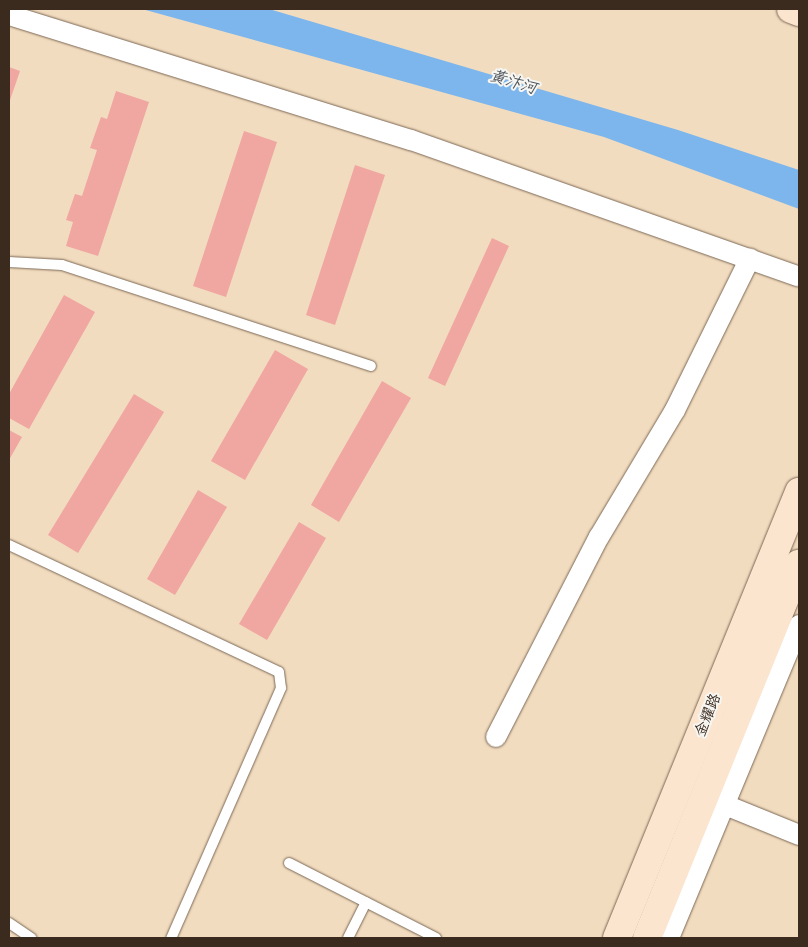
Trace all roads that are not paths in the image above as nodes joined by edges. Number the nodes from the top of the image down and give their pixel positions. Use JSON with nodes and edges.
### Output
{"nodes":[{"id":1,"x":791,"y":9,"type":"edge"},
{"id":2,"x":799,"y":12,"type":"edge"},
{"id":3,"x":9,"y":15,"type":"edge"},
{"id":4,"x":750,"y":258,"type":"junction"},
{"id":5,"x":9,"y":262,"type":"edge"},
{"id":6,"x":799,"y":277,"type":"edge"},
{"id":7,"x":371,"y":366,"type":"dead end"},
{"id":8,"x":799,"y":492,"type":"edge"},
{"id":9,"x":9,"y":545,"type":"edge"},
{"id":10,"x":799,"y":564,"type":"edge"},
{"id":11,"x":799,"y":625,"type":"edge"},
{"id":12,"x":496,"y":737,"type":"dead end"},
{"id":13,"x":714,"y":801,"type":"junction"},
{"id":14,"x":799,"y":836,"type":"edge"},
{"id":15,"x":289,"y":863,"type":"dead end"},
{"id":16,"x":366,"y":902,"type":"junction"},
{"id":17,"x":9,"y":923,"type":"edge"},
{"id":18,"x":32,"y":938,"type":"edge"},
{"id":19,"x":171,"y":938,"type":"edge"},
{"id":20,"x":348,"y":938,"type":"edge"},
{"id":21,"x":436,"y":938,"type":"edge"},
{"id":22,"x":617,"y":938,"type":"edge"},
{"id":23,"x":647,"y":938,"type":"edge"},
{"id":24,"x":669,"y":938,"type":"edge"}],
"edges":[{"from":1,"to":2,"type":"main road"},
{"from":3,"to":4,"type":"street"},
{"from":4,"to":6,"type":"street"},
{"from":4,"to":12,"type":"street"},
{"from":5,"to":7,"type":"lane"},
{"from":8,"to":22,"type":"main road","name":"金耀路"},
{"from":9,"to":19,"type":"lane"},
{"from":10,"to":13,"type":"main road","name":"金耀路"},
{"from":11,"to":13,"type":"street"},
{"from":13,"to":14,"type":"street"},
{"from":13,"to":23,"type":"main road","name":"金耀路"},
{"from":13,"to":24,"type":"street"},
{"from":15,"to":16,"type":"lane"},
{"from":16,"to":20,"type":"lane"},
{"from":16,"to":21,"type":"lane"},
{"from":17,"to":18,"type":"lane"}]}
